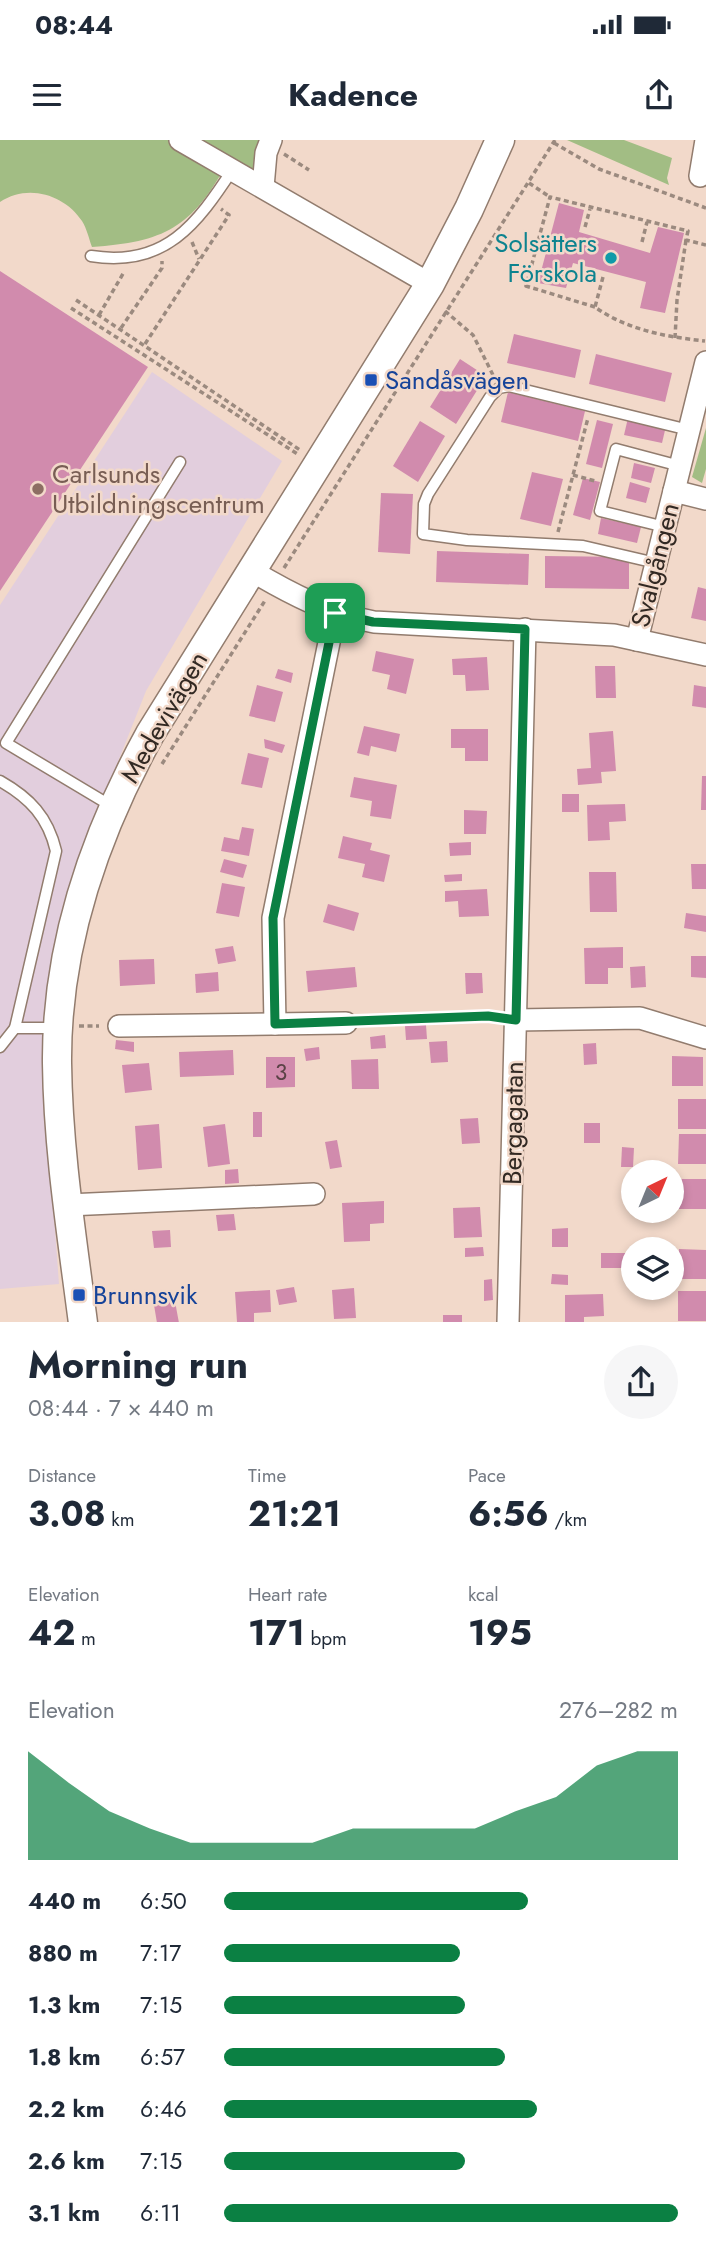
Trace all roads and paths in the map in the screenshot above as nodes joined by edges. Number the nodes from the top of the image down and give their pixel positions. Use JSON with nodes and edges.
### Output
{"nodes":[{"id":1,"x":180,"y":140,"type":"edge"},
{"id":2,"x":500,"y":140,"type":"edge"},
{"id":3,"x":706,"y":140,"type":"edge"},
{"id":4,"x":271,"y":141,"type":"edge"},
{"id":5,"x":554,"y":141,"type":"edge"},
{"id":6,"x":233,"y":169,"type":"junction"},
{"id":7,"x":309,"y":170,"type":"dead end"},
{"id":8,"x":700,"y":176,"type":"dead end"},
{"id":9,"x":528,"y":182,"type":"junction"},
{"id":10,"x":263,"y":187,"type":"junction"},
{"id":11,"x":550,"y":197,"type":"junction"},
{"id":12,"x":211,"y":202,"type":"junction"},
{"id":13,"x":706,"y":208,"type":"edge"},
{"id":14,"x":590,"y":209,"type":"junction"},
{"id":15,"x":647,"y":222,"type":"junction"},
{"id":16,"x":585,"y":227,"type":"dead end"},
{"id":17,"x":686,"y":240,"type":"junction"},
{"id":18,"x":642,"y":242,"type":"dead end"},
{"id":19,"x":706,"y":245,"type":"edge"},
{"id":20,"x":160,"y":249,"type":"junction"},
{"id":21,"x":91,"y":256,"type":"dead end"},
{"id":22,"x":126,"y":256,"type":"junction"},
{"id":23,"x":603,"y":277,"type":"dead end"},
{"id":24,"x":430,"y":284,"type":"junction"},
{"id":25,"x":76,"y":300,"type":"dead end"},
{"id":26,"x":595,"y":307,"type":"junction"},
{"id":27,"x":71,"y":308,"type":"dead end"},
{"id":28,"x":446,"y":312,"type":"junction"},
{"id":29,"x":99,"y":314,"type":"junction"},
{"id":30,"x":121,"y":329,"type":"junction"},
{"id":31,"x":676,"y":338,"type":"junction"},
{"id":32,"x":706,"y":341,"type":"edge"},
{"id":33,"x":145,"y":345,"type":"junction"},
{"id":34,"x":706,"y":362,"type":"edge"},
{"id":35,"x":499,"y":388,"type":"junction"},
{"id":36,"x":591,"y":405,"type":"junction"},
{"id":37,"x":689,"y":430,"type":"junction"},
{"id":38,"x":180,"y":462,"type":"dead end"},
{"id":39,"x":680,"y":466,"type":"junction"},
{"id":40,"x":573,"y":475,"type":"junction"},
{"id":41,"x":607,"y":484,"type":"junction"},
{"id":42,"x":674,"y":491,"type":"junction"},
{"id":43,"x":706,"y":499,"type":"edge"},
{"id":44,"x":665,"y":527,"type":"junction"},
{"id":45,"x":555,"y":544,"type":"junction"},
{"id":46,"x":656,"y":563,"type":"junction"},
{"id":47,"x":263,"y":578,"type":"junction"},
{"id":48,"x":335,"y":613,"type":"junction"},
{"id":49,"x":525,"y":629,"type":"junction"},
{"id":50,"x":637,"y":640,"type":"junction"},
{"id":51,"x":706,"y":656,"type":"edge"},
{"id":52,"x":6,"y":743,"type":"junction"},
{"id":53,"x":0,"y":753,"type":"edge"},
{"id":54,"x":157,"y":773,"type":"dead end"},
{"id":55,"x":0,"y":781,"type":"edge"},
{"id":56,"x":113,"y":807,"type":"junction"},
{"id":57,"x":516,"y":1020,"type":"junction"},
{"id":58,"x":346,"y":1023,"type":"joint"},
{"id":59,"x":275,"y":1024,"type":"junction"},
{"id":60,"x":119,"y":1026,"type":"joint"},
{"id":61,"x":67,"y":1027,"type":"junction"},
{"id":62,"x":15,"y":1028,"type":"junction"},
{"id":63,"x":706,"y":1038,"type":"edge"},
{"id":64,"x":0,"y":1047,"type":"edge"},
{"id":65,"x":314,"y":1194,"type":"dead end"},
{"id":66,"x":68,"y":1205,"type":"junction"},
{"id":67,"x":83,"y":1322,"type":"edge"},
{"id":68,"x":508,"y":1322,"type":"edge"}],
"edges":[{"from":1,"to":6,"type":"street"},
{"from":2,"to":24,"type":"street","name":"Medevivägen"},
{"from":3,"to":8,"type":"street"},
{"from":4,"to":7,"type":"path"},
{"from":4,"to":10,"type":"street"},
{"from":5,"to":9,"type":"path"},
{"from":5,"to":13,"type":"path"},
{"from":6,"to":10,"type":"street"},
{"from":6,"to":12,"type":"lane"},
{"from":9,"to":11,"type":"path"},
{"from":9,"to":28,"type":"path"},
{"from":10,"to":24,"type":"street"},
{"from":11,"to":14,"type":"path"},
{"from":11,"to":26,"type":"path"},
{"from":12,"to":20,"type":"lane"},
{"from":12,"to":33,"type":"path"},
{"from":14,"to":15,"type":"path"},
{"from":14,"to":16,"type":"path"},
{"from":15,"to":17,"type":"path"},
{"from":15,"to":18,"type":"path"},
{"from":17,"to":19,"type":"path"},
{"from":17,"to":31,"type":"path"},
{"from":20,"to":22,"type":"lane"},
{"from":20,"to":30,"type":"path"},
{"from":21,"to":22,"type":"lane"},
{"from":22,"to":29,"type":"path"},
{"from":23,"to":26,"type":"path"},
{"from":24,"to":47,"type":"street","name":"Medevivägen"},
{"from":25,"to":29,"type":"path"},
{"from":26,"to":31,"type":"path"},
{"from":27,"to":33,"type":"path"},
{"from":28,"to":35,"type":"path"},
{"from":28,"to":47,"type":"path"},
{"from":29,"to":30,"type":"path"},
{"from":30,"to":33,"type":"path"},
{"from":31,"to":32,"type":"path"},
{"from":34,"to":37,"type":"street","name":"Svalgången"},
{"from":35,"to":36,"type":"lane"},
{"from":35,"to":45,"type":"lane"},
{"from":36,"to":37,"type":"lane"},
{"from":36,"to":40,"type":"path"},
{"from":37,"to":39,"type":"street","name":"Svalgången"},
{"from":38,"to":52,"type":"lane"},
{"from":39,"to":41,"type":"lane"},
{"from":39,"to":42,"type":"street","name":"Svalgången"},
{"from":40,"to":41,"type":"path"},
{"from":40,"to":45,"type":"path"},
{"from":41,"to":44,"type":"lane"},
{"from":42,"to":43,"type":"street","name":"Svalgången"},
{"from":42,"to":44,"type":"street","name":"Svalgången"},
{"from":44,"to":46,"type":"street","name":"Svalgången"},
{"from":45,"to":46,"type":"lane"},
{"from":46,"to":50,"type":"street","name":"Svalgången"},
{"from":47,"to":48,"type":"street"},
{"from":47,"to":54,"type":"path"},
{"from":47,"to":56,"type":"street","name":"Medevivägen"},
{"from":48,"to":49,"type":"street"},
{"from":48,"to":59,"type":"street"},
{"from":49,"to":50,"type":"street"},
{"from":49,"to":57,"type":"street","name":"Bergagatan"},
{"from":50,"to":51,"type":"street"},
{"from":52,"to":53,"type":"lane"},
{"from":52,"to":56,"type":"lane"},
{"from":55,"to":62,"type":"lane"},
{"from":56,"to":61,"type":"street","name":"Medevivägen"},
{"from":57,"to":58,"type":"path"},
{"from":57,"to":63,"type":"street"},
{"from":57,"to":68,"type":"street","name":"Bergagatan"},
{"from":58,"to":59,"type":"street"},
{"from":59,"to":60,"type":"street"},
{"from":60,"to":61,"type":"path"},
{"from":61,"to":62,"type":"lane"},
{"from":61,"to":66,"type":"street","name":"Medevivägen"},
{"from":62,"to":64,"type":"lane"},
{"from":65,"to":66,"type":"street"},
{"from":66,"to":67,"type":"street","name":"Medevivägen"}]}
